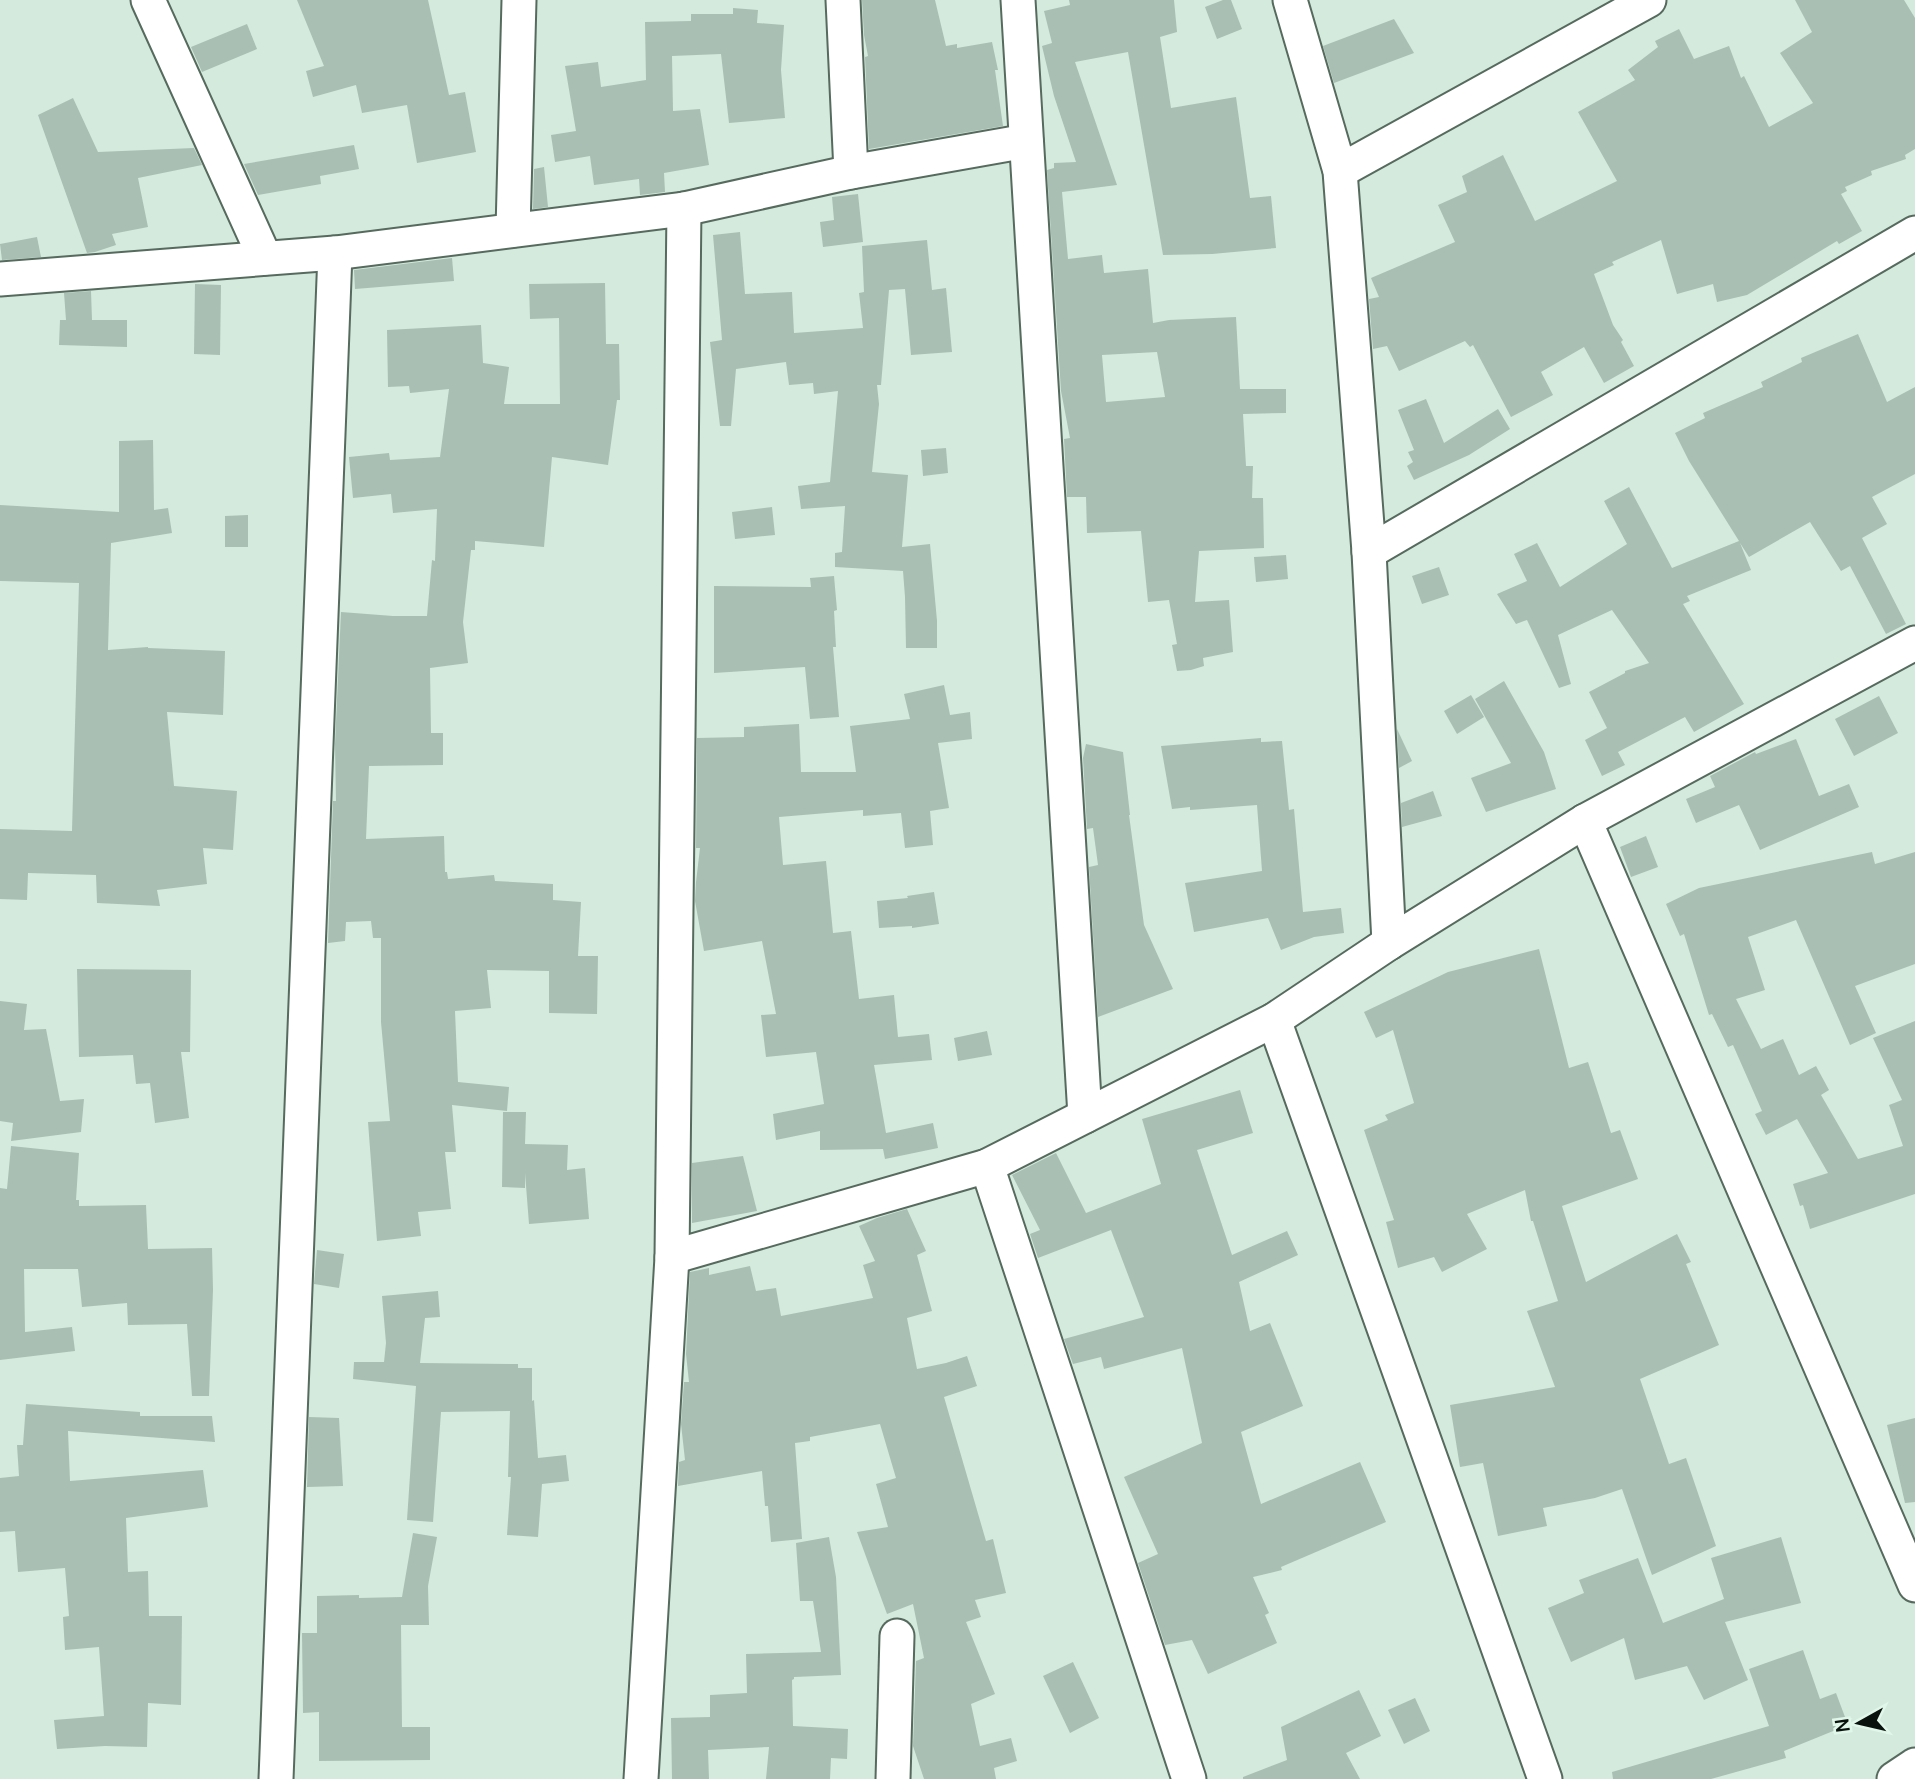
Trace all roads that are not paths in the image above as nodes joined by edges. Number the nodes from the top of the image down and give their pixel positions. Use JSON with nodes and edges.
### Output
{"nodes":[{"id":1,"x":148,"y":0,"type":"edge"},
{"id":2,"x":519,"y":0,"type":"edge"},
{"id":3,"x":843,"y":0,"type":"edge"},
{"id":4,"x":1018,"y":0,"type":"edge"},
{"id":5,"x":1290,"y":0,"type":"edge"},
{"id":6,"x":1649,"y":0,"type":"edge"},
{"id":7,"x":1026,"y":141,"type":"junction"},
{"id":8,"x":1340,"y":171,"type":"junction"},
{"id":9,"x":851,"y":172,"type":"junction"},
{"id":10,"x":684,"y":209,"type":"junction"},
{"id":11,"x":513,"y":230,"type":"junction"},
{"id":12,"x":1915,"y":233,"type":"edge"},
{"id":13,"x":335,"y":253,"type":"junction"},
{"id":14,"x":265,"y":258,"type":"junction"},
{"id":15,"x":0,"y":279,"type":"edge"},
{"id":16,"x":1369,"y":552,"type":"junction"},
{"id":17,"x":1915,"y":643,"type":"edge"},
{"id":18,"x":1585,"y":821,"type":"junction"},
{"id":19,"x":1389,"y":943,"type":"junction"},
{"id":20,"x":1274,"y":1020,"type":"junction"},
{"id":21,"x":1085,"y":1116,"type":"junction"},
{"id":22,"x":987,"y":1166,"type":"junction"},
{"id":23,"x":672,"y":1257,"type":"junction"},
{"id":24,"x":1915,"y":1585,"type":"edge"},
{"id":25,"x":897,"y":1636,"type":"dead end"},
{"id":26,"x":1915,"y":1765,"type":"edge"},
{"id":27,"x":276,"y":1779,"type":"edge"},
{"id":28,"x":641,"y":1779,"type":"edge"},
{"id":29,"x":893,"y":1779,"type":"edge"},
{"id":30,"x":1189,"y":1779,"type":"edge"},
{"id":31,"x":1545,"y":1779,"type":"edge"},
{"id":32,"x":1894,"y":1779,"type":"edge"}],
"edges":[{"from":1,"to":14,"type":"street"},
{"from":2,"to":11,"type":"street"},
{"from":3,"to":9,"type":"street"},
{"from":4,"to":7,"type":"street"},
{"from":5,"to":8,"type":"street"},
{"from":6,"to":8,"type":"street"},
{"from":7,"to":9,"type":"street"},
{"from":7,"to":21,"type":"street"},
{"from":8,"to":16,"type":"street"},
{"from":9,"to":10,"type":"street"},
{"from":10,"to":11,"type":"street"},
{"from":10,"to":23,"type":"street"},
{"from":11,"to":13,"type":"street"},
{"from":12,"to":16,"type":"street"},
{"from":13,"to":14,"type":"street"},
{"from":13,"to":27,"type":"street"},
{"from":14,"to":15,"type":"street"},
{"from":16,"to":19,"type":"street"},
{"from":17,"to":18,"type":"street"},
{"from":18,"to":19,"type":"street"},
{"from":18,"to":24,"type":"street"},
{"from":19,"to":20,"type":"street"},
{"from":20,"to":21,"type":"street"},
{"from":20,"to":31,"type":"street"},
{"from":21,"to":22,"type":"street"},
{"from":22,"to":23,"type":"street"},
{"from":22,"to":30,"type":"street"},
{"from":23,"to":28,"type":"street"},
{"from":25,"to":29,"type":"street"},
{"from":26,"to":32,"type":"street"}]}
